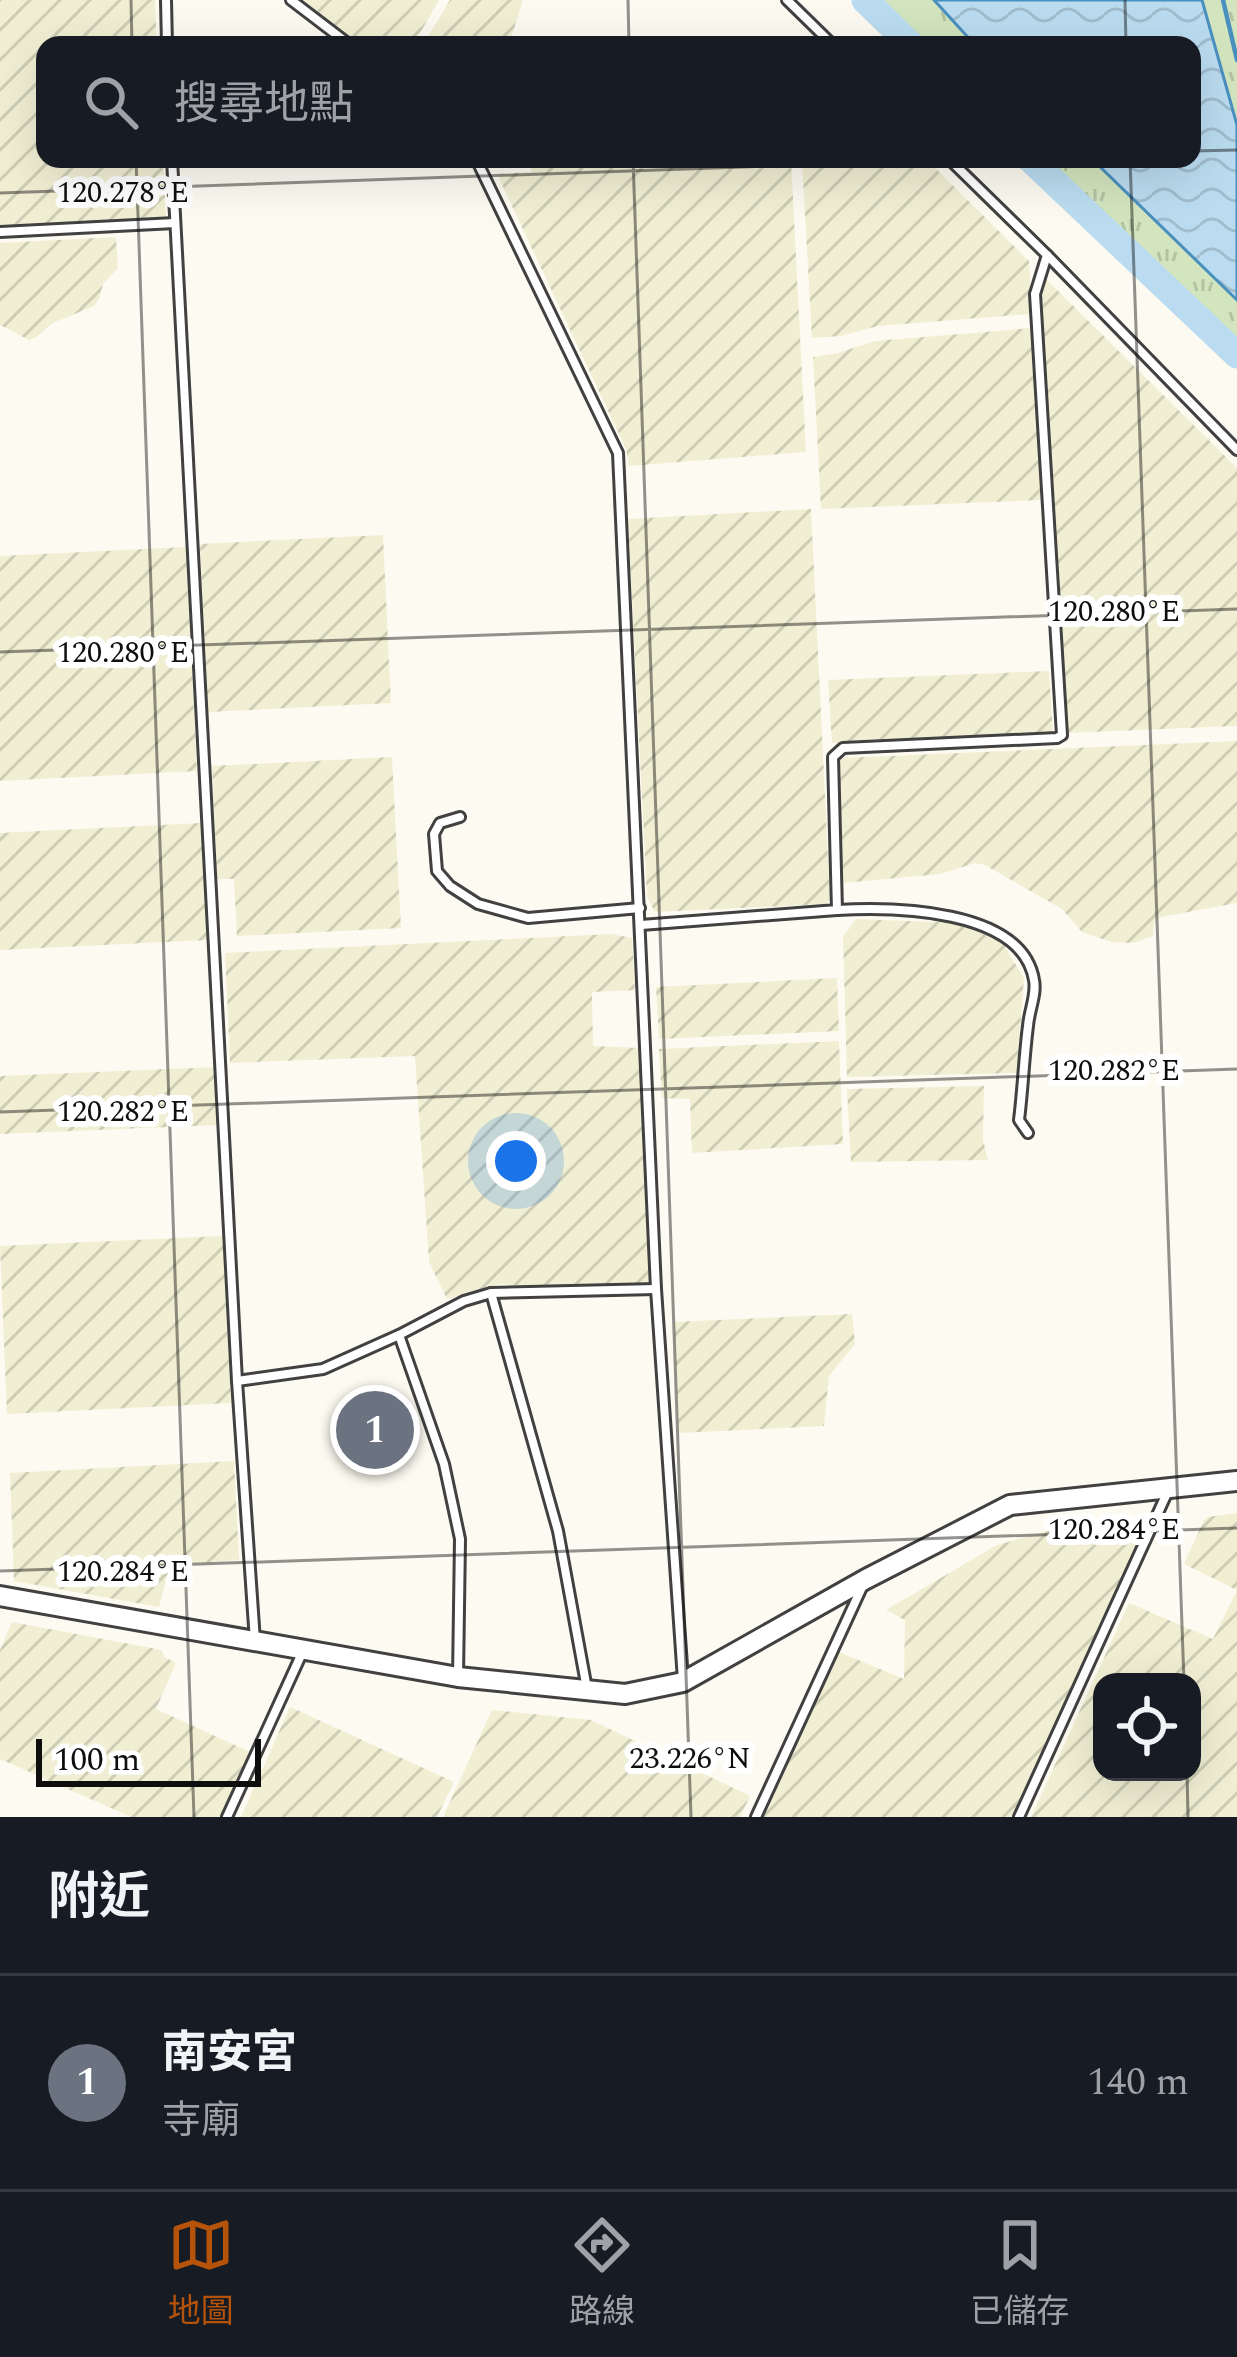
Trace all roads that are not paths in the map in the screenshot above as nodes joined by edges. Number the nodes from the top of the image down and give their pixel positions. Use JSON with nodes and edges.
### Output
{"nodes":[{"id":1,"x":166,"y":0,"type":"edge"},
{"id":2,"x":291,"y":0,"type":"edge"},
{"id":3,"x":787,"y":0,"type":"edge"},
{"id":4,"x":167,"y":36,"type":"edge"},
{"id":5,"x":338,"y":36,"type":"edge"},
{"id":6,"x":824,"y":36,"type":"edge"},
{"id":7,"x":172,"y":168,"type":"edge"},
{"id":8,"x":480,"y":168,"type":"edge"},
{"id":9,"x":958,"y":168,"type":"edge"},
{"id":10,"x":175,"y":223,"type":"junction"},
{"id":11,"x":0,"y":232,"type":"edge"},
{"id":12,"x":1047,"y":255,"type":"junction"},
{"id":13,"x":1237,"y":451,"type":"edge"},
{"id":14,"x":460,"y":817,"type":"dead end"},
{"id":15,"x":640,"y":908,"type":"junction"},
{"id":16,"x":837,"y":910,"type":"junction"},
{"id":17,"x":641,"y":925,"type":"junction"},
{"id":18,"x":1028,"y":1133,"type":"dead end"},
{"id":19,"x":656,"y":1288,"type":"junction"},
{"id":20,"x":491,"y":1293,"type":"junction"},
{"id":21,"x":399,"y":1335,"type":"junction"},
{"id":22,"x":238,"y":1381,"type":"junction"},
{"id":23,"x":1237,"y":1480,"type":"edge"},
{"id":24,"x":1169,"y":1487,"type":"junction"},
{"id":25,"x":866,"y":1579,"type":"junction"},
{"id":26,"x":0,"y":1595,"type":"edge"},
{"id":27,"x":255,"y":1642,"type":"junction"},
{"id":28,"x":303,"y":1651,"type":"junction"},
{"id":29,"x":458,"y":1677,"type":"junction"},
{"id":30,"x":683,"y":1682,"type":"junction"},
{"id":31,"x":587,"y":1690,"type":"junction"},
{"id":32,"x":227,"y":1817,"type":"edge"},
{"id":33,"x":756,"y":1817,"type":"edge"},
{"id":34,"x":1018,"y":1817,"type":"edge"}],
"edges":[{"from":1,"to":4,"type":"lane"},
{"from":2,"to":5,"type":"lane"},
{"from":3,"to":6,"type":"lane"},
{"from":7,"to":10,"type":"lane"},
{"from":8,"to":15,"type":"lane"},
{"from":9,"to":12,"type":"lane"},
{"from":10,"to":11,"type":"lane"},
{"from":10,"to":22,"type":"lane"},
{"from":12,"to":13,"type":"lane"},
{"from":12,"to":16,"type":"lane"},
{"from":14,"to":15,"type":"lane"},
{"from":15,"to":17,"type":"lane"},
{"from":16,"to":17,"type":"lane"},
{"from":16,"to":18,"type":"lane"},
{"from":17,"to":19,"type":"lane"},
{"from":19,"to":20,"type":"lane"},
{"from":19,"to":30,"type":"lane"},
{"from":20,"to":21,"type":"lane"},
{"from":20,"to":31,"type":"lane"},
{"from":21,"to":22,"type":"lane"},
{"from":21,"to":29,"type":"lane"},
{"from":22,"to":27,"type":"lane"},
{"from":23,"to":24,"type":"street"},
{"from":24,"to":25,"type":"street"},
{"from":24,"to":34,"type":"lane"},
{"from":25,"to":30,"type":"street"},
{"from":25,"to":33,"type":"lane"},
{"from":26,"to":27,"type":"street"},
{"from":27,"to":28,"type":"street"},
{"from":28,"to":29,"type":"street"},
{"from":28,"to":32,"type":"lane"},
{"from":29,"to":31,"type":"street"},
{"from":30,"to":31,"type":"street"}]}
